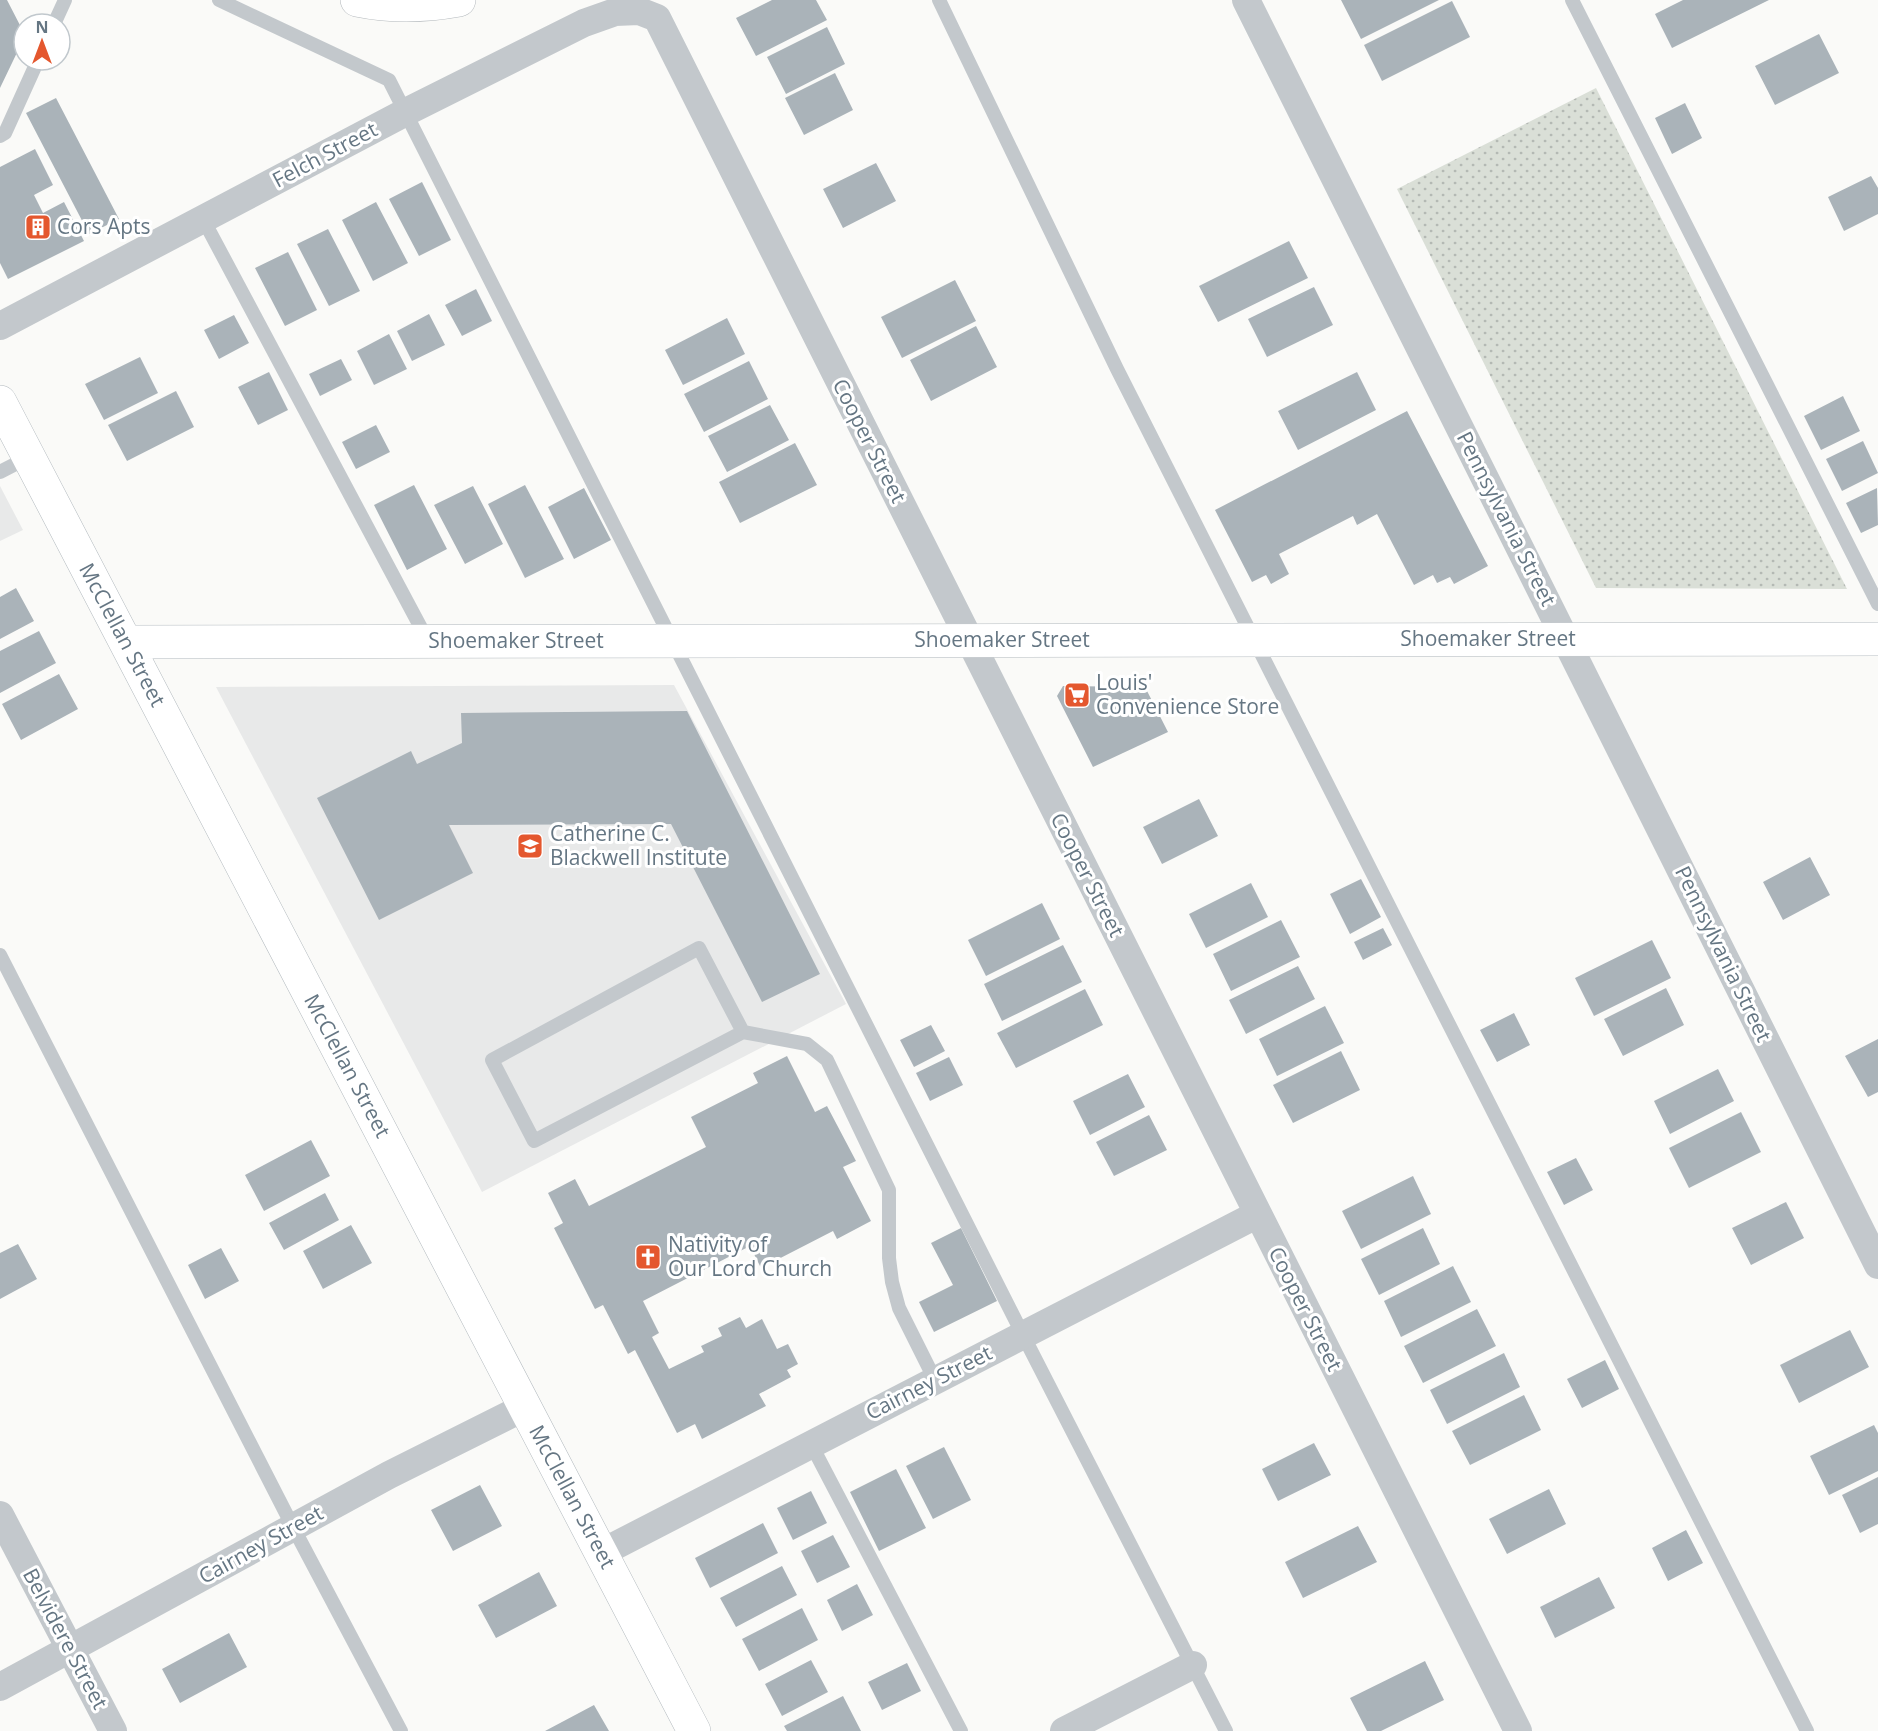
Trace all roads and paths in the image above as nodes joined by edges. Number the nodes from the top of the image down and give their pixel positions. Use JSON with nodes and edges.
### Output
{"nodes":[{"id":1,"x":219,"y":0,"type":"edge"},
{"id":2,"x":357,"y":0,"type":"edge"},
{"id":3,"x":459,"y":0,"type":"edge"},
{"id":4,"x":939,"y":0,"type":"edge"},
{"id":5,"x":1246,"y":0,"type":"edge"},
{"id":6,"x":1572,"y":0,"type":"edge"},
{"id":7,"x":648,"y":10,"type":"edge"},
{"id":8,"x":33,"y":72,"type":"edge"},
{"id":9,"x":406,"y":112,"type":"junction"},
{"id":10,"x":0,"y":136,"type":"edge"},
{"id":11,"x":203,"y":219,"type":"junction"},
{"id":12,"x":0,"y":326,"type":"edge"},
{"id":13,"x":0,"y":402,"type":"edge"},
{"id":14,"x":29,"y":457,"type":"junction"},
{"id":15,"x":0,"y":472,"type":"edge"},
{"id":16,"x":1878,"y":604,"type":"edge"},
{"id":17,"x":1256,"y":639,"type":"junction"},
{"id":18,"x":1566,"y":639,"type":"junction"},
{"id":19,"x":1878,"y":639,"type":"edge"},
{"id":20,"x":969,"y":640,"type":"junction"},
{"id":21,"x":673,"y":641,"type":"junction"},
{"id":22,"x":126,"y":642,"type":"junction"},
{"id":23,"x":429,"y":642,"type":"junction"},
{"id":24,"x":0,"y":955,"type":"edge"},
{"id":25,"x":743,"y":1032,"type":"junction"},
{"id":26,"x":1258,"y":1214,"type":"junction"},
{"id":27,"x":1878,"y":1265,"type":"edge"},
{"id":28,"x":1023,"y":1335,"type":"junction"},
{"id":29,"x":935,"y":1380,"type":"junction"},
{"id":30,"x":525,"y":1407,"type":"junction"},
{"id":31,"x":811,"y":1444,"type":"junction"},
{"id":32,"x":0,"y":1515,"type":"edge"},
{"id":33,"x":293,"y":1527,"type":"junction"},
{"id":34,"x":601,"y":1553,"type":"junction"},
{"id":35,"x":70,"y":1650,"type":"junction"},
{"id":36,"x":1193,"y":1665,"type":"junction"},
{"id":37,"x":0,"y":1688,"type":"edge"},
{"id":38,"x":113,"y":1731,"type":"edge"},
{"id":39,"x":401,"y":1731,"type":"edge"},
{"id":40,"x":694,"y":1731,"type":"edge"},
{"id":41,"x":961,"y":1731,"type":"edge"},
{"id":42,"x":1064,"y":1731,"type":"edge"},
{"id":43,"x":1226,"y":1731,"type":"edge"},
{"id":44,"x":1518,"y":1731,"type":"edge"},
{"id":45,"x":1807,"y":1731,"type":"edge"}],
"edges":[{"from":1,"to":9,"type":"lane"},
{"from":2,"to":3,"type":"main road"},
{"from":4,"to":17,"type":"lane"},
{"from":5,"to":18,"type":"street","name":"Pennsylvania Street"},
{"from":6,"to":16,"type":"lane"},
{"from":7,"to":9,"type":"street","name":"Felch Street"},
{"from":7,"to":20,"type":"street","name":"Cooper Street"},
{"from":8,"to":10,"type":"lane"},
{"from":9,"to":11,"type":"street","name":"Felch Street"},
{"from":9,"to":21,"type":"lane"},
{"from":11,"to":12,"type":"street","name":"Felch Street"},
{"from":11,"to":23,"type":"lane"},
{"from":13,"to":14,"type":"main road","name":"McClellan Street"},
{"from":14,"to":15,"type":"lane"},
{"from":14,"to":22,"type":"main road","name":"McClellan Street"},
{"from":17,"to":18,"type":"main road","name":"Shoemaker Street"},
{"from":17,"to":20,"type":"main road","name":"Shoemaker Street"},
{"from":17,"to":45,"type":"lane"},
{"from":18,"to":19,"type":"main road","name":"Shoemaker Street"},
{"from":18,"to":27,"type":"street","name":"Pennsylvania Street"},
{"from":20,"to":21,"type":"main road","name":"Shoemaker Street"},
{"from":20,"to":26,"type":"street","name":"Cooper Street"},
{"from":21,"to":23,"type":"main road","name":"Shoemaker Street"},
{"from":21,"to":28,"type":"lane"},
{"from":22,"to":23,"type":"main road","name":"Shoemaker Street"},
{"from":22,"to":30,"type":"main road","name":"McClellan Street"},
{"from":24,"to":33,"type":"lane"},
{"from":25,"to":25,"type":"lane"},
{"from":25,"to":29,"type":"lane"},
{"from":26,"to":28,"type":"street","name":"Cairney Street"},
{"from":26,"to":44,"type":"street","name":"Cooper Street"},
{"from":28,"to":29,"type":"street","name":"Cairney Street"},
{"from":28,"to":36,"type":"lane"},
{"from":29,"to":31,"type":"street","name":"Cairney Street"},
{"from":30,"to":33,"type":"street","name":"Cairney Street"},
{"from":30,"to":34,"type":"main road","name":"McClellan Street"},
{"from":31,"to":34,"type":"street","name":"Cairney Street"},
{"from":31,"to":41,"type":"lane"},
{"from":32,"to":35,"type":"street","name":"Belvidere Street"},
{"from":33,"to":35,"type":"street","name":"Cairney Street"},
{"from":33,"to":39,"type":"lane"},
{"from":34,"to":40,"type":"main road","name":"McClellan Street"},
{"from":35,"to":37,"type":"street","name":"Cairney Street"},
{"from":35,"to":38,"type":"street","name":"Belvidere Street"},
{"from":36,"to":42,"type":"street"},
{"from":36,"to":43,"type":"lane"}]}
